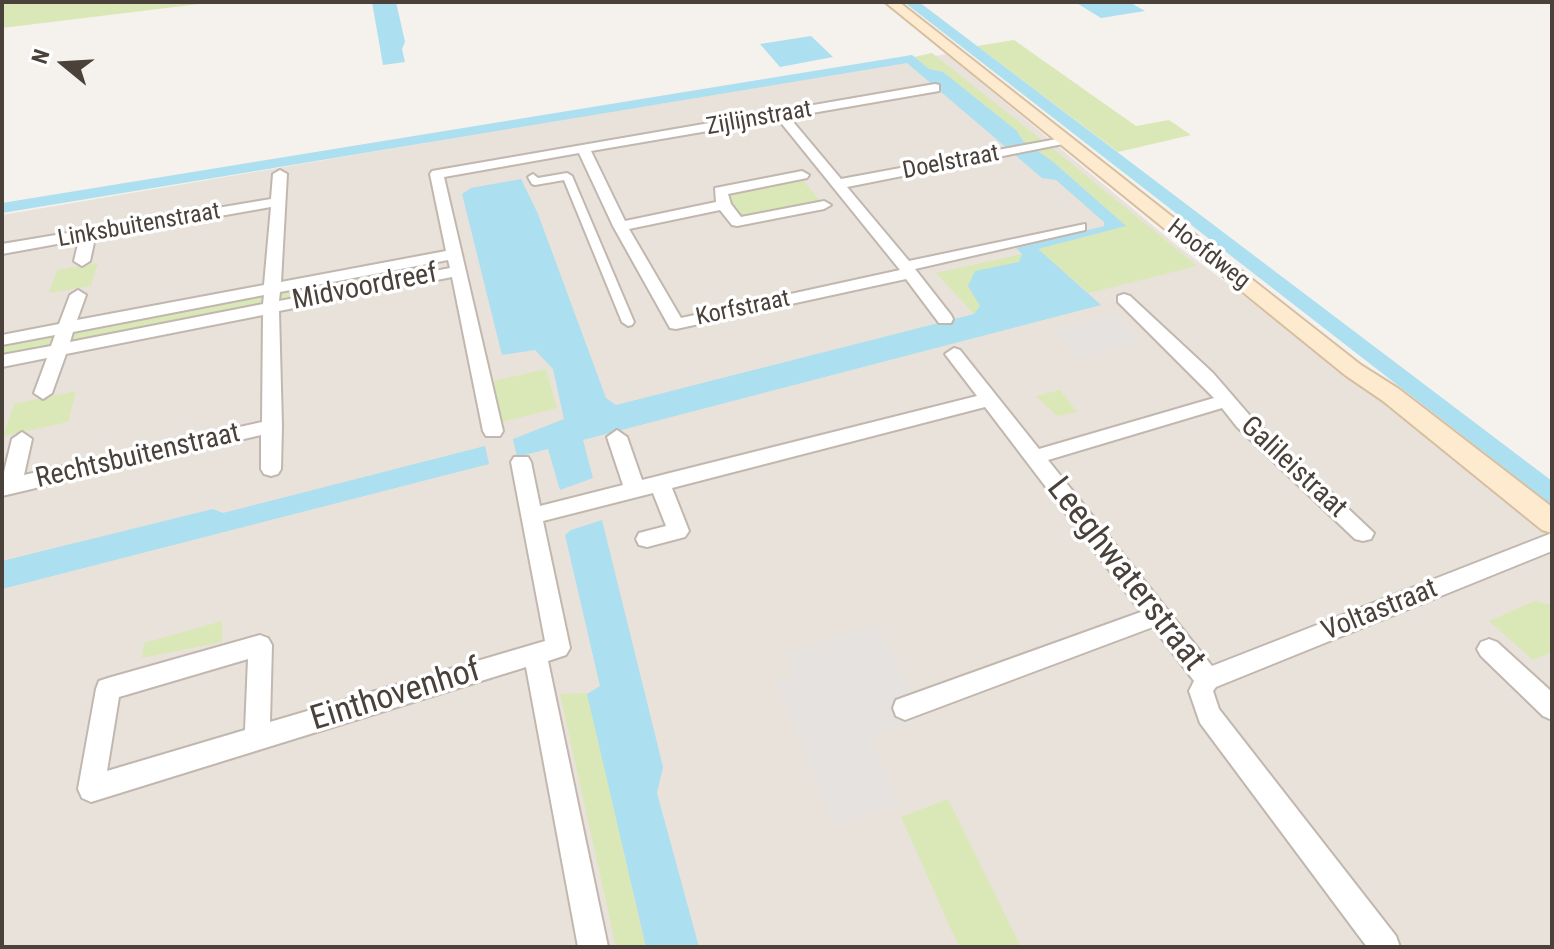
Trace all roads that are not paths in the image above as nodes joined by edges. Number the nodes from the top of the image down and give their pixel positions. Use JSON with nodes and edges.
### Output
{"nodes":[{"id":1,"x":891,"y":2,"type":"edge"},
{"id":2,"x":935,"y":88,"type":"dead end"},
{"id":3,"x":781,"y":115,"type":"junction"},
{"id":4,"x":1063,"y":140,"type":"junction"},
{"id":5,"x":584,"y":150,"type":"junction"},
{"id":6,"x":280,"y":174,"type":"dead end"},
{"id":7,"x":802,"y":175,"type":"dead end"},
{"id":8,"x":533,"y":177,"type":"dead end"},
{"id":9,"x":839,"y":184,"type":"junction"},
{"id":10,"x":276,"y":202,"type":"junction"},
{"id":11,"x":724,"y":205,"type":"junction"},
{"id":12,"x":824,"y":205,"type":"dead end"},
{"id":13,"x":620,"y":226,"type":"junction"},
{"id":14,"x":1080,"y":227,"type":"dead end"},
{"id":15,"x":88,"y":235,"type":"junction"},
{"id":16,"x":2,"y":249,"type":"edge"},
{"id":17,"x":82,"y":261,"type":"dead end"},
{"id":18,"x":456,"y":262,"type":"junction"},
{"id":19,"x":908,"y":270,"type":"junction"},
{"id":20,"x":78,"y":295,"type":"dead end"},
{"id":21,"x":272,"y":297,"type":"junction"},
{"id":22,"x":1124,"y":299,"type":"dead end"},
{"id":23,"x":945,"y":319,"type":"dead end"},
{"id":24,"x":628,"y":322,"type":"dead end"},
{"id":25,"x":67,"y":327,"type":"junction"},
{"id":26,"x":2,"y":340,"type":"edge"},
{"id":27,"x":57,"y":349,"type":"junction"},
{"id":28,"x":954,"y":354,"type":"dead end"},
{"id":29,"x":2,"y":361,"type":"edge"},
{"id":30,"x":1353,"y":370,"type":"junction"},
{"id":31,"x":43,"y":393,"type":"dead end"},
{"id":32,"x":990,"y":399,"type":"junction"},
{"id":33,"x":1224,"y":401,"type":"junction"},
{"id":34,"x":273,"y":426,"type":"junction"},
{"id":35,"x":493,"y":431,"type":"dead end"},
{"id":36,"x":617,"y":437,"type":"dead end"},
{"id":37,"x":22,"y":439,"type":"dead end"},
{"id":38,"x":1034,"y":457,"type":"junction"},
{"id":39,"x":521,"y":462,"type":"dead end"},
{"id":40,"x":271,"y":469,"type":"dead end"},
{"id":41,"x":660,"y":483,"type":"junction"},
{"id":42,"x":7,"y":486,"type":"edge"},
{"id":43,"x":635,"y":489,"type":"junction"},
{"id":44,"x":532,"y":516,"type":"junction"},
{"id":45,"x":1552,"y":522,"type":"edge"},
{"id":46,"x":1363,"y":533,"type":"dead end"},
{"id":47,"x":647,"y":539,"type":"dead end"},
{"id":48,"x":1552,"y":541,"type":"edge"},
{"id":49,"x":1157,"y":616,"type":"junction"},
{"id":50,"x":1489,"y":649,"type":"dead end"},
{"id":51,"x":535,"y":654,"type":"junction"},
{"id":52,"x":1207,"y":679,"type":"junction"},
{"id":53,"x":905,"y":708,"type":"dead end"},
{"id":54,"x":1552,"y":708,"type":"edge"},
{"id":55,"x":257,"y":738,"type":"junction"},
{"id":56,"x":593,"y":947,"type":"edge"},
{"id":57,"x":1385,"y":947,"type":"edge"}],
"edges":[{"from":1,"to":4,"type":"main road","name":"Hoofdweg"},
{"from":2,"to":3,"type":"street","name":"Zijlijnstraat"},
{"from":3,"to":5,"type":"street","name":"Zijlijnstraat"},
{"from":3,"to":9,"type":"street"},
{"from":4,"to":9,"type":"street","name":"Doelstraat"},
{"from":4,"to":30,"type":"main road","name":"Hoofdweg"},
{"from":5,"to":13,"type":"street","name":"Korfstraat"},
{"from":5,"to":18,"type":"street","name":"Zijlijnstraat"},
{"from":6,"to":10,"type":"street"},
{"from":7,"to":11,"type":"street"},
{"from":8,"to":24,"type":"street"},
{"from":9,"to":19,"type":"street"},
{"from":10,"to":15,"type":"street","name":"Linksbuitenstraat"},
{"from":10,"to":21,"type":"street"},
{"from":11,"to":12,"type":"street"},
{"from":11,"to":13,"type":"street"},
{"from":13,"to":19,"type":"street","name":"Korfstraat"},
{"from":14,"to":19,"type":"street","name":"Korfstraat"},
{"from":15,"to":16,"type":"street","name":"Linksbuitenstraat"},
{"from":15,"to":17,"type":"street"},
{"from":18,"to":21,"type":"street","name":"Midvoordreef"},
{"from":18,"to":35,"type":"street"},
{"from":19,"to":23,"type":"street"},
{"from":20,"to":25,"type":"street"},
{"from":21,"to":25,"type":"street","name":"Midvoordreef"},
{"from":21,"to":27,"type":"street","name":"Midvoordreef"},
{"from":21,"to":34,"type":"street","name":"Rechtsbuitenstraat"},
{"from":22,"to":33,"type":"street","name":"Galileistraat"},
{"from":25,"to":26,"type":"street","name":"Midvoordreef"},
{"from":25,"to":27,"type":"street"},
{"from":27,"to":29,"type":"street","name":"Midvoordreef"},
{"from":27,"to":31,"type":"street"},
{"from":28,"to":32,"type":"street","name":"Leeghwaterstraat"},
{"from":30,"to":45,"type":"main road","name":"Hoofdweg"},
{"from":30,"to":48,"type":"main road","name":"Hoofdweg"},
{"from":32,"to":38,"type":"street","name":"Leeghwaterstraat"},
{"from":32,"to":41,"type":"street"},
{"from":33,"to":38,"type":"street","name":"Galileistraat"},
{"from":33,"to":46,"type":"street","name":"Galileistraat"},
{"from":34,"to":40,"type":"street","name":"Rechtsbuitenstraat"},
{"from":34,"to":42,"type":"street","name":"Rechtsbuitenstraat"},
{"from":36,"to":43,"type":"street"},
{"from":37,"to":42,"type":"street"},
{"from":38,"to":49,"type":"street","name":"Leeghwaterstraat"},
{"from":39,"to":44,"type":"street"},
{"from":41,"to":43,"type":"street"},
{"from":41,"to":47,"type":"street"},
{"from":43,"to":44,"type":"street"},
{"from":44,"to":51,"type":"street"},
{"from":48,"to":52,"type":"street","name":"Voltastraat"},
{"from":49,"to":52,"type":"street","name":"Leeghwaterstraat"},
{"from":49,"to":53,"type":"street"},
{"from":50,"to":54,"type":"street"},
{"from":51,"to":55,"type":"street","name":"Einthovenhof"},
{"from":51,"to":56,"type":"street"},
{"from":52,"to":57,"type":"street","name":"Leeghwaterstraat"},
{"from":55,"to":55,"type":"street","name":"Einthovenhof"}]}
